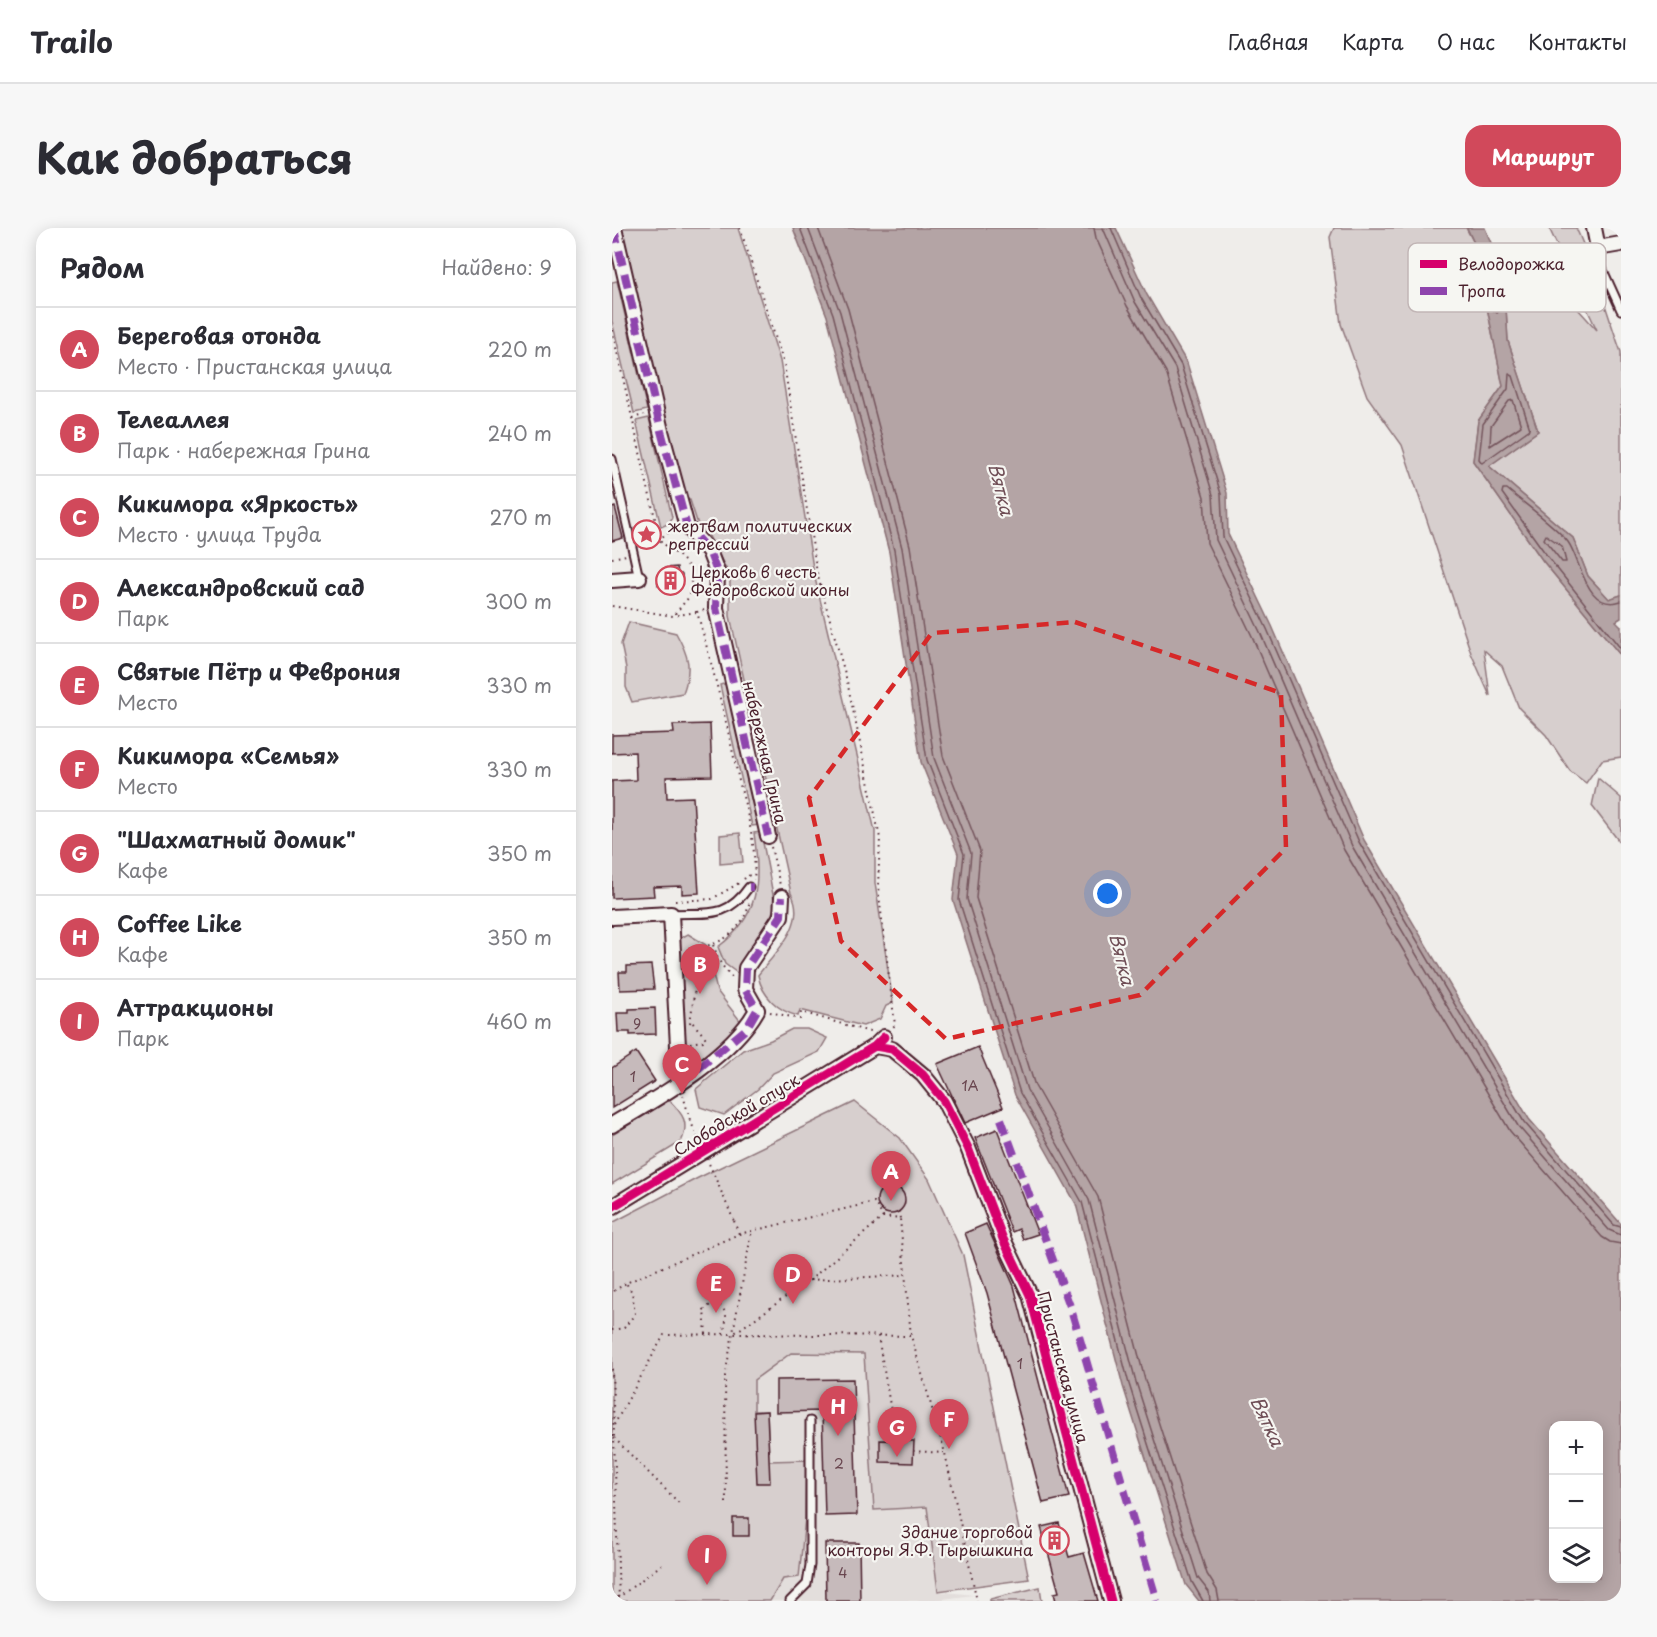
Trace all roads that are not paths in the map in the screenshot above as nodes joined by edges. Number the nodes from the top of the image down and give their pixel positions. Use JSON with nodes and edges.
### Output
{"nodes":[{"id":1,"x":614,"y":228,"type":"edge"},
{"id":2,"x":1594,"y":228,"type":"edge"},
{"id":3,"x":1597,"y":243,"type":"edge"},
{"id":4,"x":1621,"y":244,"type":"edge"},
{"id":5,"x":1606,"y":247,"type":"edge"},
{"id":6,"x":1606,"y":277,"type":"edge"},
{"id":7,"x":1621,"y":310,"type":"edge"},
{"id":8,"x":612,"y":459,"type":"edge"},
{"id":9,"x":639,"y":578,"type":"joint"},
{"id":10,"x":612,"y":580,"type":"edge"},
{"id":11,"x":768,"y":836,"type":"road end"},
{"id":12,"x":751,"y":887,"type":"road end"},
{"id":13,"x":782,"y":897,"type":"road end"},
{"id":14,"x":670,"y":908,"type":"junction"},
{"id":15,"x":612,"y":917,"type":"edge"},
{"id":16,"x":880,"y":1042,"type":"joint"},
{"id":17,"x":680,"y":1084,"type":"junction"},
{"id":18,"x":612,"y":1125,"type":"edge"},
{"id":19,"x":612,"y":1207,"type":"edge"},
{"id":20,"x":810,"y":1421,"type":"dead end"},
{"id":21,"x":790,"y":1601,"type":"edge"},
{"id":22,"x":1111,"y":1601,"type":"edge"}],
"edges":[{"from":1,"to":11,"type":"street","name":"набережная Грина"},
{"from":2,"to":3,"type":"street"},
{"from":4,"to":5,"type":"street"},
{"from":6,"to":7,"type":"lane"},
{"from":8,"to":9,"type":"lane"},
{"from":9,"to":10,"type":"street"},
{"from":12,"to":14,"type":"lane"},
{"from":13,"to":17,"type":"street"},
{"from":14,"to":15,"type":"street"},
{"from":14,"to":17,"type":"street"},
{"from":16,"to":19,"type":"street","name":"Слободской спуск"},
{"from":16,"to":22,"type":"street","name":"Пристанская улица"},
{"from":17,"to":18,"type":"street"},
{"from":20,"to":21,"type":"lane"}]}
